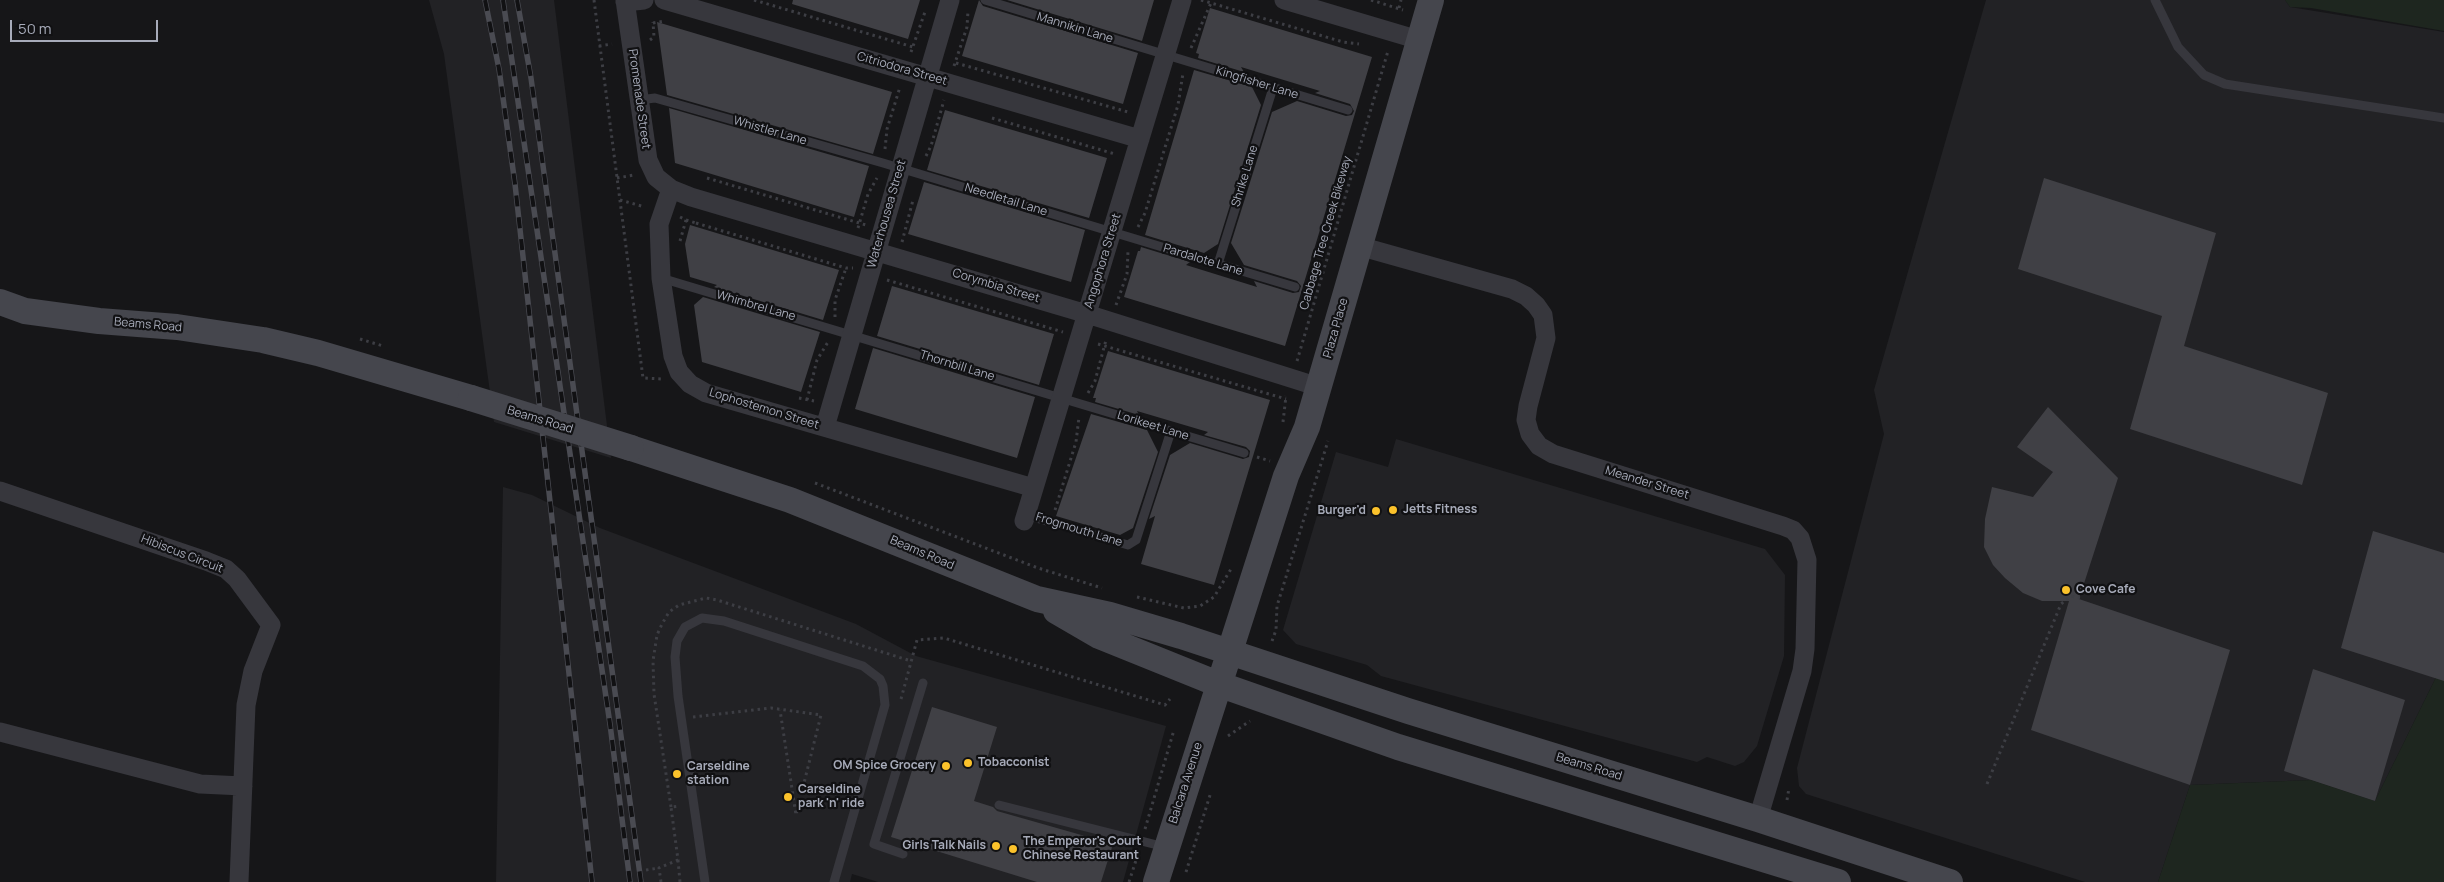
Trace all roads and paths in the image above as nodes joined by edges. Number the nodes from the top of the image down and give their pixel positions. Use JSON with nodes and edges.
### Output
{"nodes":[{"id":1,"x":664,"y":0,"type":"edge"},
{"id":2,"x":950,"y":0,"type":"edge"},
{"id":3,"x":985,"y":0,"type":"edge"},
{"id":4,"x":1182,"y":0,"type":"edge"},
{"id":5,"x":1201,"y":0,"type":"edge"},
{"id":6,"x":1284,"y":0,"type":"edge"},
{"id":7,"x":1371,"y":0,"type":"edge"},
{"id":8,"x":1401,"y":0,"type":"edge"},
{"id":9,"x":1431,"y":0,"type":"edge"},
{"id":10,"x":2155,"y":0,"type":"edge"},
{"id":11,"x":625,"y":1,"type":"edge"},
{"id":12,"x":1211,"y":3,"type":"junction"},
{"id":13,"x":928,"y":5,"type":"dead end"},
{"id":14,"x":648,"y":8,"type":"edge"},
{"id":15,"x":1419,"y":40,"type":"junction"},
{"id":16,"x":1362,"y":44,"type":"dead end"},
{"id":17,"x":650,"y":45,"type":"dead end"},
{"id":18,"x":1380,"y":46,"type":"dead end"},
{"id":19,"x":1166,"y":55,"type":"junction"},
{"id":20,"x":1184,"y":61,"type":"junction"},
{"id":21,"x":905,"y":69,"type":"junction"},
{"id":22,"x":928,"y":76,"type":"junction"},
{"id":23,"x":1273,"y":88,"type":"junction"},
{"id":24,"x":639,"y":100,"type":"junction"},
{"id":25,"x":1348,"y":110,"type":"dead end"},
{"id":26,"x":2444,"y":118,"type":"edge"},
{"id":27,"x":1140,"y":139,"type":"junction"},
{"id":28,"x":892,"y":166,"type":"junction"},
{"id":29,"x":700,"y":178,"type":"dead end"},
{"id":30,"x":671,"y":189,"type":"junction"},
{"id":31,"x":701,"y":200,"type":"junction"},
{"id":32,"x":686,"y":220,"type":"dead end"},
{"id":33,"x":696,"y":223,"type":"junction"},
{"id":34,"x":1112,"y":233,"type":"junction"},
{"id":35,"x":1132,"y":238,"type":"junction"},
{"id":36,"x":853,"y":244,"type":"junction"},
{"id":37,"x":1360,"y":246,"type":"junction"},
{"id":38,"x":876,"y":250,"type":"junction"},
{"id":39,"x":1218,"y":264,"type":"junction"},
{"id":40,"x":846,"y":268,"type":"junction"},
{"id":41,"x":870,"y":273,"type":"junction"},
{"id":42,"x":661,"y":278,"type":"junction"},
{"id":43,"x":1295,"y":287,"type":"dead end"},
{"id":44,"x":0,"y":302,"type":"edge"},
{"id":45,"x":13,"y":312,"type":"edge"},
{"id":46,"x":1087,"y":314,"type":"junction"},
{"id":47,"x":1112,"y":322,"type":"junction"},
{"id":48,"x":833,"y":328,"type":"junction"},
{"id":49,"x":852,"y":334,"type":"junction"},
{"id":50,"x":1080,"y":338,"type":"junction"},
{"id":51,"x":1104,"y":347,"type":"junction"},
{"id":52,"x":1292,"y":379,"type":"junction"},
{"id":53,"x":1319,"y":387,"type":"junction"},
{"id":54,"x":1062,"y":398,"type":"junction"},
{"id":55,"x":1286,"y":399,"type":"junction"},
{"id":56,"x":807,"y":400,"type":"dead end"},
{"id":57,"x":1081,"y":404,"type":"junction"},
{"id":58,"x":1282,"y":424,"type":"dead end"},
{"id":59,"x":825,"y":427,"type":"junction"},
{"id":60,"x":1171,"y":431,"type":"junction"},
{"id":61,"x":1328,"y":439,"type":"dead end"},
{"id":62,"x":1244,"y":454,"type":"dead end"},
{"id":63,"x":1034,"y":488,"type":"junction"},
{"id":64,"x":0,"y":491,"type":"edge"},
{"id":65,"x":1025,"y":518,"type":"joint"},
{"id":66,"x":1052,"y":522,"type":"junction"},
{"id":67,"x":1038,"y":568,"type":"dead end"},
{"id":68,"x":1224,"y":582,"type":"dead end"},
{"id":69,"x":1109,"y":590,"type":"dead end"},
{"id":70,"x":1134,"y":596,"type":"dead end"},
{"id":71,"x":2080,"y":598,"type":"dead end"},
{"id":72,"x":1037,"y":599,"type":"junction"},
{"id":73,"x":1272,"y":640,"type":"dead end"},
{"id":74,"x":1229,"y":652,"type":"junction"},
{"id":75,"x":911,"y":661,"type":"junction"},
{"id":76,"x":923,"y":684,"type":"dead end"},
{"id":77,"x":1218,"y":684,"type":"junction"},
{"id":78,"x":901,"y":699,"type":"dead end"},
{"id":79,"x":1170,"y":699,"type":"dead end"},
{"id":80,"x":780,"y":710,"type":"junction"},
{"id":81,"x":681,"y":718,"type":"junction"},
{"id":82,"x":658,"y":721,"type":"junction"},
{"id":83,"x":1250,"y":721,"type":"dead end"},
{"id":84,"x":1174,"y":730,"type":"dead end"},
{"id":85,"x":0,"y":732,"type":"edge"},
{"id":86,"x":1226,"y":744,"type":"dead end"},
{"id":87,"x":1214,"y":782,"type":"dead end"},
{"id":88,"x":1987,"y":784,"type":"dead end"},
{"id":89,"x":244,"y":786,"type":"junction"},
{"id":90,"x":998,"y":805,"type":"dead end"},
{"id":91,"x":680,"y":806,"type":"dead end"},
{"id":92,"x":672,"y":807,"type":"junction"},
{"id":93,"x":1758,"y":819,"type":"junction"},
{"id":94,"x":1154,"y":844,"type":"junction"},
{"id":95,"x":902,"y":854,"type":"dead end"},
{"id":96,"x":678,"y":860,"type":"junction"},
{"id":97,"x":659,"y":868,"type":"junction"},
{"id":98,"x":646,"y":870,"type":"dead end"},
{"id":99,"x":1183,"y":880,"type":"dead end"},
{"id":100,"x":239,"y":882,"type":"edge"},
{"id":101,"x":661,"y":882,"type":"edge"},
{"id":102,"x":680,"y":882,"type":"edge"},
{"id":103,"x":705,"y":882,"type":"edge"},
{"id":104,"x":834,"y":882,"type":"edge"},
{"id":105,"x":1129,"y":882,"type":"edge"},
{"id":106,"x":1156,"y":882,"type":"edge"},
{"id":107,"x":1838,"y":882,"type":"edge"},
{"id":108,"x":1950,"y":882,"type":"edge"}],
"edges":[{"from":1,"to":21,"type":"street","name":"Citriodora Street"},
{"from":2,"to":22,"type":"street","name":"Waterhousea Street"},
{"from":3,"to":19,"type":"lane","name":"Mannikin Lane"},
{"from":4,"to":19,"type":"street","name":"Angophora Street"},
{"from":5,"to":12,"type":"path"},
{"from":6,"to":15,"type":"street"},
{"from":7,"to":8,"type":"path"},
{"from":9,"to":15,"type":"main road","name":"Plaza Place"},
{"from":10,"to":26,"type":"lane"},
{"from":11,"to":14,"type":"street"},
{"from":11,"to":24,"type":"street","name":"Promenade Street"},
{"from":12,"to":16,"type":"path"},
{"from":12,"to":20,"type":"path"},
{"from":13,"to":21,"type":"path"},
{"from":14,"to":17,"type":"path"},
{"from":15,"to":37,"type":"main road","name":"Plaza Place"},
{"from":18,"to":52,"type":"path","name":"Cabbage Tree Creek Bikeway"},
{"from":19,"to":20,"type":"lane","name":"Kingfisher Lane"},
{"from":19,"to":27,"type":"street","name":"Angophora Street"},
{"from":20,"to":23,"type":"lane","name":"Kingfisher Lane"},
{"from":20,"to":35,"type":"path"},
{"from":21,"to":22,"type":"street","name":"Citriodora Street"},
{"from":21,"to":28,"type":"path"},
{"from":22,"to":27,"type":"street","name":"Citriodora Street"},
{"from":22,"to":28,"type":"street","name":"Waterhousea Street"},
{"from":23,"to":25,"type":"lane","name":"Kingfisher Lane"},
{"from":23,"to":39,"type":"lane","name":"Shrike Lane"},
{"from":24,"to":28,"type":"lane","name":"Whistler Lane"},
{"from":24,"to":30,"type":"street","name":"Promenade Street"},
{"from":27,"to":34,"type":"street","name":"Angophora Street"},
{"from":28,"to":34,"type":"lane","name":"Needletail Lane"},
{"from":28,"to":36,"type":"path"},
{"from":28,"to":38,"type":"street","name":"Waterhousea Street"},
{"from":29,"to":31,"type":"path"},
{"from":30,"to":31,"type":"street","name":"Corymbia Street"},
{"from":30,"to":42,"type":"street","name":"Lophostemon Street"},
{"from":31,"to":33,"type":"path"},
{"from":31,"to":36,"type":"street","name":"Corymbia Street"},
{"from":32,"to":33,"type":"path"},
{"from":33,"to":40,"type":"path"},
{"from":34,"to":35,"type":"lane","name":"Pardalote Lane"},
{"from":34,"to":46,"type":"street","name":"Angophora Street"},
{"from":35,"to":39,"type":"lane","name":"Pardalote Lane"},
{"from":35,"to":47,"type":"path"},
{"from":36,"to":38,"type":"street","name":"Corymbia Street"},
{"from":36,"to":40,"type":"path"},
{"from":37,"to":53,"type":"main road","name":"Plaza Place"},
{"from":37,"to":93,"type":"street","name":"Meander Street"},
{"from":38,"to":41,"type":"street","name":"Waterhousea Street"},
{"from":38,"to":46,"type":"street","name":"Corymbia Street"},
{"from":39,"to":43,"type":"lane","name":"Pardalote Lane"},
{"from":40,"to":41,"type":"path"},
{"from":40,"to":48,"type":"path"},
{"from":41,"to":49,"type":"street","name":"Waterhousea Street"},
{"from":41,"to":50,"type":"path"},
{"from":42,"to":48,"type":"lane","name":"Whimbrel Lane"},
{"from":42,"to":59,"type":"street","name":"Lophostemon Street"},
{"from":44,"to":45,"type":"main road","name":"Beams Road"},
{"from":45,"to":72,"type":"main road","name":"Beams Road","bridge":true},
{"from":46,"to":47,"type":"street","name":"Corymbia Street"},
{"from":46,"to":50,"type":"street","name":"Angophora Street"},
{"from":47,"to":51,"type":"path"},
{"from":47,"to":52,"type":"street","name":"Corymbia Street"},
{"from":48,"to":49,"type":"lane","name":"Whimbrel Lane"},
{"from":48,"to":56,"type":"path"},
{"from":49,"to":54,"type":"lane","name":"Thornbill Lane"},
{"from":49,"to":59,"type":"street","name":"Waterhousea Street"},
{"from":50,"to":51,"type":"path"},
{"from":50,"to":54,"type":"street","name":"Angophora Street"},
{"from":51,"to":55,"type":"path"},
{"from":51,"to":57,"type":"path"},
{"from":52,"to":53,"type":"street","name":"Corymbia Street"},
{"from":52,"to":55,"type":"path","name":"Cabbage Tree Creek Bikeway"},
{"from":53,"to":74,"type":"main road","name":"Plaza Place"},
{"from":54,"to":57,"type":"lane","name":"Lorikeet Lane"},
{"from":54,"to":63,"type":"street","name":"Angophora Street"},
{"from":55,"to":58,"type":"path","name":"Cabbage Tree Creek Bikeway"},
{"from":57,"to":60,"type":"lane","name":"Lorikeet Lane"},
{"from":57,"to":66,"type":"path"},
{"from":59,"to":63,"type":"street","name":"Lophostemon Street"},
{"from":60,"to":62,"type":"lane","name":"Lorikeet Lane"},
{"from":60,"to":66,"type":"lane","name":"Frogmouth Lane"},
{"from":61,"to":73,"type":"path"},
{"from":63,"to":65,"type":"street","name":"Angophora Street"},
{"from":64,"to":89,"type":"street","name":"Hibiscus Circuit"},
{"from":65,"to":66,"type":"lane","name":"Frogmouth Lane"},
{"from":67,"to":69,"type":"path"},
{"from":68,"to":70,"type":"path"},
{"from":71,"to":88,"type":"path"},
{"from":72,"to":74,"type":"main road","name":"Beams Road"},
{"from":72,"to":77,"type":"main road","name":"Beams Road"},
{"from":74,"to":77,"type":"main road"},
{"from":74,"to":93,"type":"main road","name":"Beams Road"},
{"from":75,"to":78,"type":"path"},
{"from":75,"to":79,"type":"path"},
{"from":75,"to":82,"type":"path"},
{"from":76,"to":95,"type":"lane"},
{"from":77,"to":94,"type":"main road","name":"Balcara Avenue"},
{"from":77,"to":107,"type":"main road","name":"Beams Road"},
{"from":80,"to":80,"type":"path"},
{"from":80,"to":81,"type":"path"},
{"from":81,"to":82,"type":"path"},
{"from":81,"to":103,"type":"lane"},
{"from":81,"to":104,"type":"lane"},
{"from":82,"to":92,"type":"path"},
{"from":83,"to":86,"type":"path"},
{"from":84,"to":94,"type":"path"},
{"from":85,"to":89,"type":"street"},
{"from":87,"to":99,"type":"path"},
{"from":89,"to":100,"type":"street","name":"Hibiscus Circuit"},
{"from":90,"to":94,"type":"lane"},
{"from":91,"to":92,"type":"path"},
{"from":92,"to":96,"type":"path"},
{"from":93,"to":108,"type":"main road","name":"Beams Road"},
{"from":94,"to":105,"type":"path"},
{"from":94,"to":106,"type":"main road","name":"Balcara Avenue"},
{"from":96,"to":97,"type":"path"},
{"from":96,"to":102,"type":"path"},
{"from":97,"to":98,"type":"path"},
{"from":97,"to":101,"type":"path"}]}
